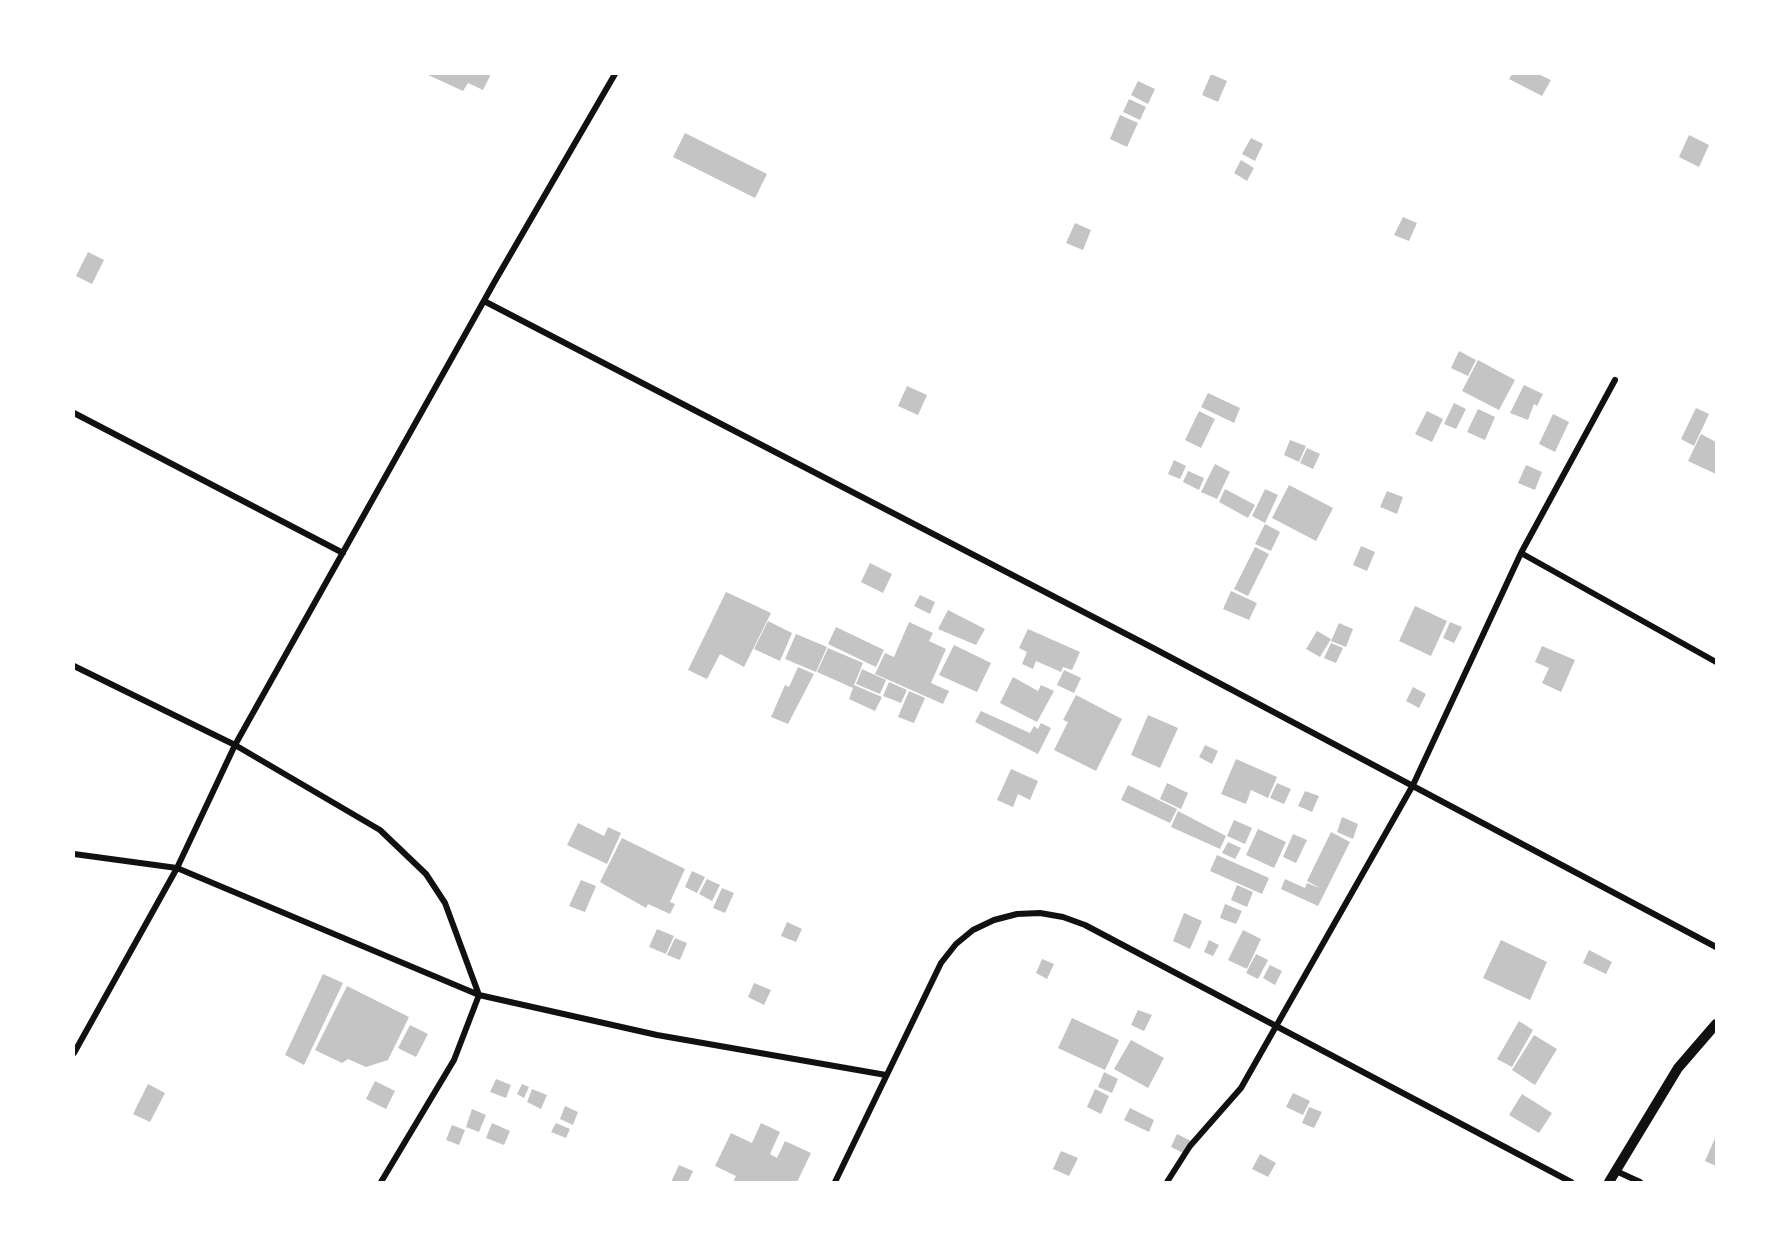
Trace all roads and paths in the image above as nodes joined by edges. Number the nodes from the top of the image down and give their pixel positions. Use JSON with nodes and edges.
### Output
{"nodes":[{"id":1,"x":615,"y":74,"type":"edge"},
{"id":2,"x":484,"y":301,"type":"junction"},
{"id":3,"x":1615,"y":380,"type":"dead end"},
{"id":4,"x":74,"y":413,"type":"edge"},
{"id":5,"x":343,"y":552,"type":"junction"},
{"id":6,"x":1521,"y":553,"type":"junction"},
{"id":7,"x":1716,"y":662,"type":"edge"},
{"id":8,"x":74,"y":666,"type":"edge"},
{"id":9,"x":235,"y":745,"type":"junction"},
{"id":10,"x":1413,"y":785,"type":"junction"},
{"id":11,"x":74,"y":854,"type":"edge"},
{"id":12,"x":177,"y":868,"type":"junction"},
{"id":13,"x":1716,"y":947,"type":"edge"},
{"id":14,"x":479,"y":995,"type":"junction"},
{"id":15,"x":1716,"y":1024,"type":"edge"},
{"id":16,"x":1278,"y":1025,"type":"junction"},
{"id":17,"x":74,"y":1053,"type":"edge"},
{"id":18,"x":886,"y":1075,"type":"junction"},
{"id":19,"x":1616,"y":1171,"type":"junction"},
{"id":20,"x":381,"y":1182,"type":"edge"},
{"id":21,"x":835,"y":1182,"type":"edge"},
{"id":22,"x":1167,"y":1182,"type":"edge"},
{"id":23,"x":1571,"y":1182,"type":"edge"},
{"id":24,"x":1609,"y":1182,"type":"edge"},
{"id":25,"x":1640,"y":1182,"type":"edge"}],
"edges":[{"from":1,"to":2,"type":"street"},
{"from":2,"to":5,"type":"street"},
{"from":2,"to":10,"type":"street"},
{"from":3,"to":6,"type":"street"},
{"from":4,"to":5,"type":"street"},
{"from":5,"to":9,"type":"street"},
{"from":6,"to":7,"type":"street"},
{"from":6,"to":10,"type":"street"},
{"from":8,"to":9,"type":"street"},
{"from":9,"to":12,"type":"street"},
{"from":9,"to":14,"type":"street"},
{"from":10,"to":13,"type":"street"},
{"from":10,"to":16,"type":"street"},
{"from":11,"to":12,"type":"street"},
{"from":12,"to":14,"type":"street"},
{"from":12,"to":17,"type":"street"},
{"from":14,"to":18,"type":"street"},
{"from":14,"to":20,"type":"street"},
{"from":15,"to":19,"type":"street"},
{"from":16,"to":18,"type":"street"},
{"from":16,"to":22,"type":"street"},
{"from":16,"to":23,"type":"street"},
{"from":18,"to":21,"type":"street"},
{"from":19,"to":24,"type":"street"},
{"from":19,"to":25,"type":"street"}]}
